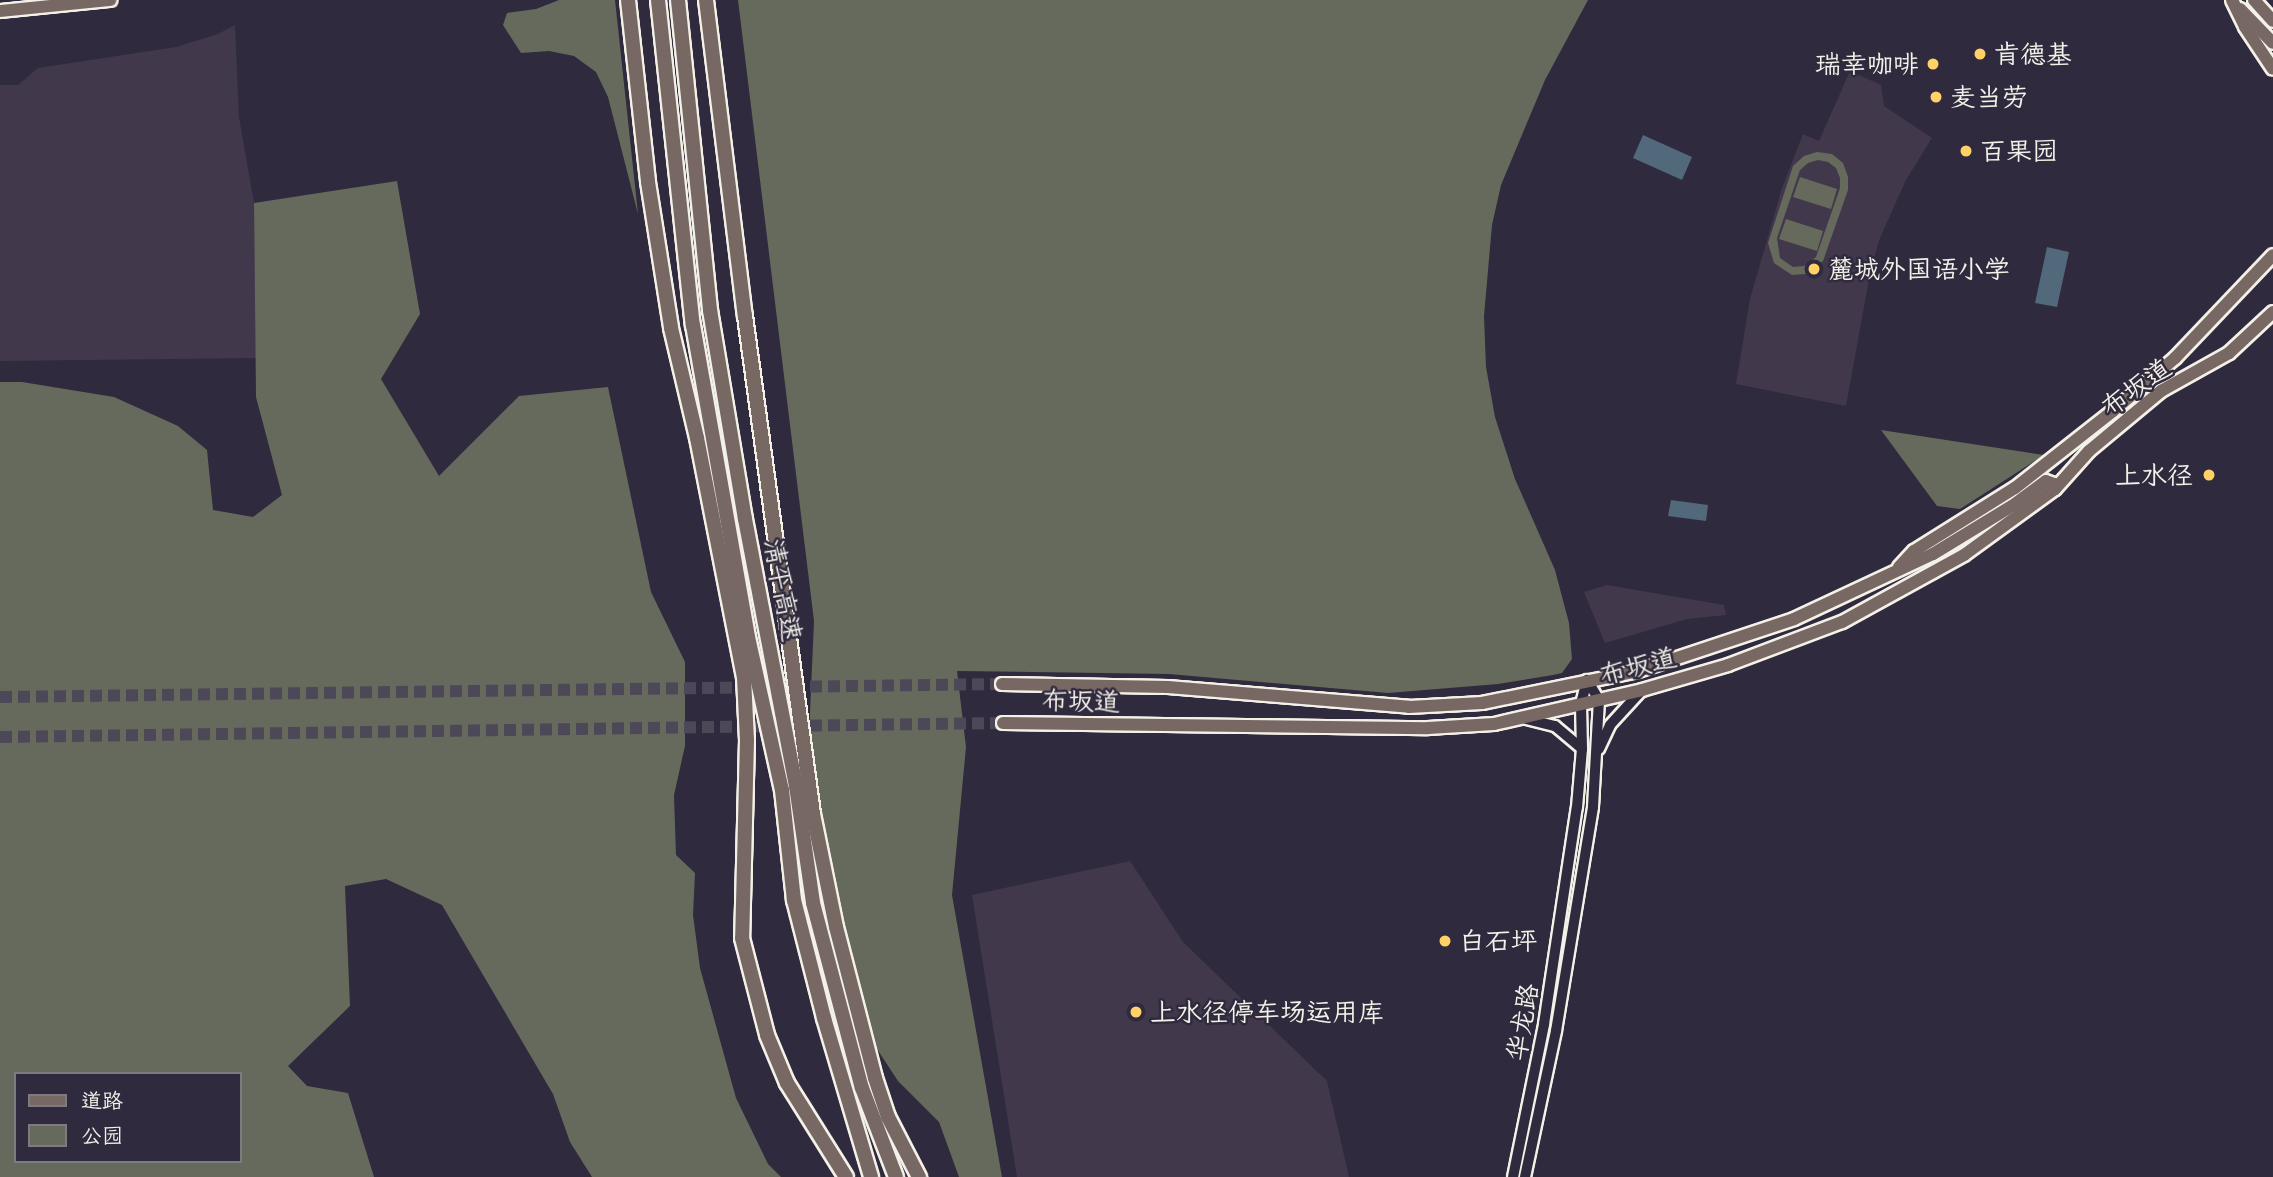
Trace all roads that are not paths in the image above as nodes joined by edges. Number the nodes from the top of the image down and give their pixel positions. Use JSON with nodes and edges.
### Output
{"nodes":[{"id":1,"x":110,"y":0,"type":"edge"},
{"id":2,"x":628,"y":0,"type":"edge"},
{"id":3,"x":659,"y":0,"type":"edge"},
{"id":4,"x":678,"y":0,"type":"edge"},
{"id":5,"x":706,"y":0,"type":"edge"},
{"id":6,"x":2232,"y":0,"type":"edge"},
{"id":7,"x":2254,"y":0,"type":"edge"},
{"id":8,"x":39,"y":9,"type":"junction"},
{"id":9,"x":0,"y":11,"type":"edge"},
{"id":10,"x":0,"y":18,"type":"edge"},
{"id":11,"x":2273,"y":21,"type":"edge"},
{"id":12,"x":2273,"y":43,"type":"edge"},
{"id":13,"x":2273,"y":69,"type":"edge"},
{"id":14,"x":2273,"y":255,"type":"edge"},
{"id":15,"x":2273,"y":312,"type":"edge"},
{"id":16,"x":2050,"y":485,"type":"junction"},
{"id":17,"x":1896,"y":569,"type":"junction"},
{"id":18,"x":1587,"y":680,"type":"junction"},
{"id":19,"x":1002,"y":684,"type":"tunnel mouth"},
{"id":20,"x":1642,"y":691,"type":"junction"},
{"id":21,"x":1599,"y":700,"type":"junction"},
{"id":22,"x":1581,"y":704,"type":"junction"},
{"id":23,"x":1521,"y":718,"type":"junction"},
{"id":24,"x":1003,"y":723,"type":"tunnel mouth"},
{"id":25,"x":1582,"y":749,"type":"junction"},
{"id":26,"x":1596,"y":756,"type":"junction"},
{"id":27,"x":846,"y":1177,"type":"edge"},
{"id":28,"x":871,"y":1177,"type":"edge"},
{"id":29,"x":895,"y":1177,"type":"edge"},
{"id":30,"x":919,"y":1177,"type":"edge"},
{"id":31,"x":1513,"y":1177,"type":"edge"},
{"id":32,"x":1525,"y":1177,"type":"edge"}],
"edges":[{"from":1,"to":8,"type":"main road"},
{"from":2,"to":27,"type":"highway"},
{"from":3,"to":28,"type":"highway","name":"清平高速"},
{"from":4,"to":29,"type":"highway","name":"清平高速"},
{"from":5,"to":30,"type":"highway"},
{"from":6,"to":12,"type":"main road"},
{"from":6,"to":13,"type":"main road"},
{"from":7,"to":11,"type":"main road"},
{"from":8,"to":9,"type":"main road"},
{"from":8,"to":10,"type":"main road"},
{"from":14,"to":17,"type":"main road"},
{"from":15,"to":16,"type":"main road","name":"布坂道"},
{"from":16,"to":17,"type":"main road","name":"布坂道"},
{"from":16,"to":20,"type":"main road","name":"布坂道"},
{"from":17,"to":18,"type":"main road","name":"布坂道"},
{"from":18,"to":19,"type":"main road","name":"布坂道"},
{"from":18,"to":21,"type":"street"},
{"from":18,"to":22,"type":"street","name":"华龙路"},
{"from":20,"to":21,"type":"main road","name":"布坂道"},
{"from":20,"to":26,"type":"street"},
{"from":21,"to":22,"type":"main road","name":"布坂道"},
{"from":21,"to":26,"type":"street","name":"华龙路"},
{"from":22,"to":23,"type":"main road","name":"布坂道"},
{"from":22,"to":25,"type":"street","name":"华龙路"},
{"from":23,"to":24,"type":"main road","name":"布坂道"},
{"from":23,"to":25,"type":"street"},
{"from":25,"to":31,"type":"street","name":"华龙路"},
{"from":26,"to":32,"type":"street","name":"华龙路"}]}
